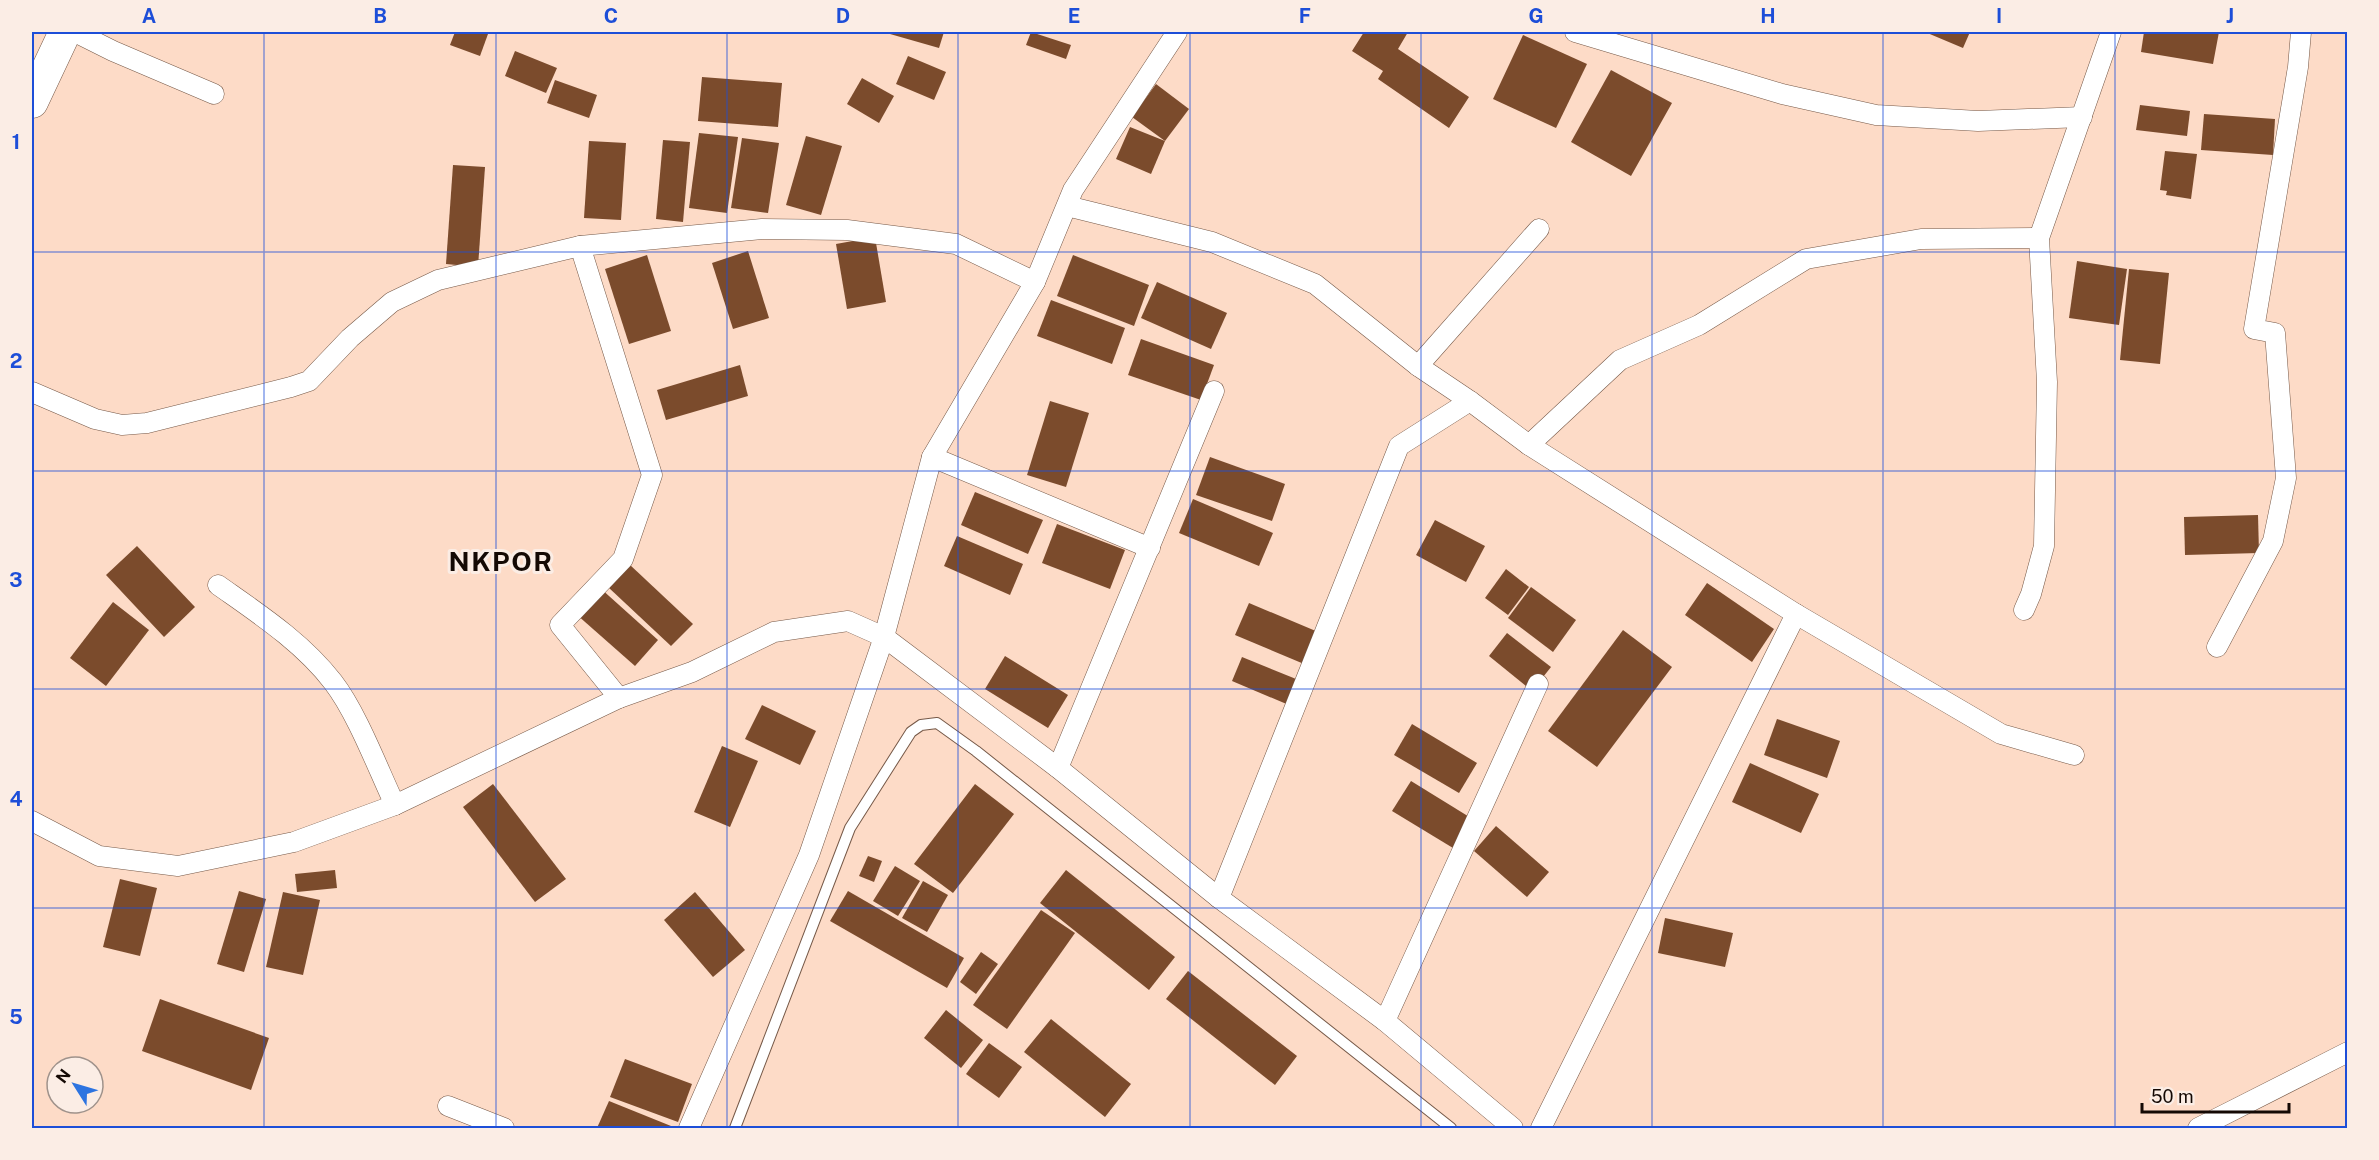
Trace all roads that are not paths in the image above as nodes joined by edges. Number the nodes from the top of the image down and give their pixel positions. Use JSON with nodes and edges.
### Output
{"nodes":[{"id":1,"x":65,"y":32,"type":"edge"},
{"id":2,"x":75,"y":32,"type":"edge"},
{"id":3,"x":1176,"y":32,"type":"edge"},
{"id":4,"x":1575,"y":32,"type":"edge"},
{"id":5,"x":2111,"y":32,"type":"edge"},
{"id":6,"x":2301,"y":32,"type":"edge"},
{"id":7,"x":214,"y":94,"type":"dead end"},
{"id":8,"x":32,"y":102,"type":"edge"},
{"id":9,"x":2082,"y":117,"type":"junction"},
{"id":10,"x":1067,"y":206,"type":"junction"},
{"id":11,"x":1539,"y":229,"type":"dead end"},
{"id":12,"x":2039,"y":238,"type":"junction"},
{"id":13,"x":580,"y":246,"type":"junction"},
{"id":14,"x":1035,"y":282,"type":"junction"},
{"id":15,"x":1418,"y":366,"type":"junction"},
{"id":16,"x":32,"y":392,"type":"edge"},
{"id":17,"x":1214,"y":392,"type":"dead end"},
{"id":18,"x":1470,"y":401,"type":"junction"},
{"id":19,"x":1529,"y":445,"type":"junction"},
{"id":20,"x":932,"y":458,"type":"junction"},
{"id":21,"x":1150,"y":548,"type":"junction"},
{"id":22,"x":218,"y":585,"type":"dead end"},
{"id":23,"x":2024,"y":610,"type":"dead end"},
{"id":24,"x":1796,"y":614,"type":"junction"},
{"id":25,"x":885,"y":637,"type":"junction"},
{"id":26,"x":2217,"y":647,"type":"dead end"},
{"id":27,"x":1538,"y":684,"type":"dead end"},
{"id":28,"x":619,"y":698,"type":"junction"},
{"id":29,"x":2074,"y":755,"type":"dead end"},
{"id":30,"x":1058,"y":768,"type":"junction"},
{"id":31,"x":395,"y":805,"type":"junction"},
{"id":32,"x":32,"y":821,"type":"edge"},
{"id":33,"x":1220,"y":898,"type":"junction"},
{"id":34,"x":1385,"y":1021,"type":"junction"},
{"id":35,"x":2348,"y":1052,"type":"edge"},
{"id":36,"x":448,"y":1106,"type":"dead end"},
{"id":37,"x":504,"y":1128,"type":"edge"},
{"id":38,"x":689,"y":1128,"type":"edge"},
{"id":39,"x":735,"y":1128,"type":"edge"},
{"id":40,"x":1451,"y":1128,"type":"edge"},
{"id":41,"x":1514,"y":1128,"type":"edge"},
{"id":42,"x":1541,"y":1128,"type":"edge"},
{"id":43,"x":2198,"y":1128,"type":"edge"}],
"edges":[{"from":1,"to":8,"type":"main road"},
{"from":2,"to":7,"type":"street"},
{"from":3,"to":10,"type":"street"},
{"from":4,"to":9,"type":"street"},
{"from":5,"to":9,"type":"street"},
{"from":6,"to":26,"type":"street"},
{"from":9,"to":12,"type":"street"},
{"from":10,"to":14,"type":"street"},
{"from":10,"to":15,"type":"street"},
{"from":11,"to":15,"type":"street"},
{"from":12,"to":19,"type":"street"},
{"from":12,"to":23,"type":"street"},
{"from":13,"to":14,"type":"street"},
{"from":13,"to":16,"type":"street"},
{"from":13,"to":28,"type":"street"},
{"from":14,"to":20,"type":"street"},
{"from":15,"to":18,"type":"street"},
{"from":17,"to":21,"type":"street"},
{"from":18,"to":19,"type":"street"},
{"from":18,"to":33,"type":"street"},
{"from":19,"to":24,"type":"street"},
{"from":20,"to":21,"type":"street"},
{"from":20,"to":25,"type":"street"},
{"from":21,"to":30,"type":"street"},
{"from":22,"to":31,"type":"street"},
{"from":24,"to":29,"type":"street"},
{"from":24,"to":42,"type":"street"},
{"from":25,"to":28,"type":"street"},
{"from":25,"to":30,"type":"street"},
{"from":25,"to":38,"type":"street"},
{"from":27,"to":34,"type":"street"},
{"from":28,"to":31,"type":"street"},
{"from":30,"to":33,"type":"street"},
{"from":31,"to":32,"type":"street"},
{"from":33,"to":34,"type":"street"},
{"from":34,"to":41,"type":"street"},
{"from":35,"to":43,"type":"street"},
{"from":36,"to":37,"type":"street"},
{"from":39,"to":40,"type":"lane"}]}
